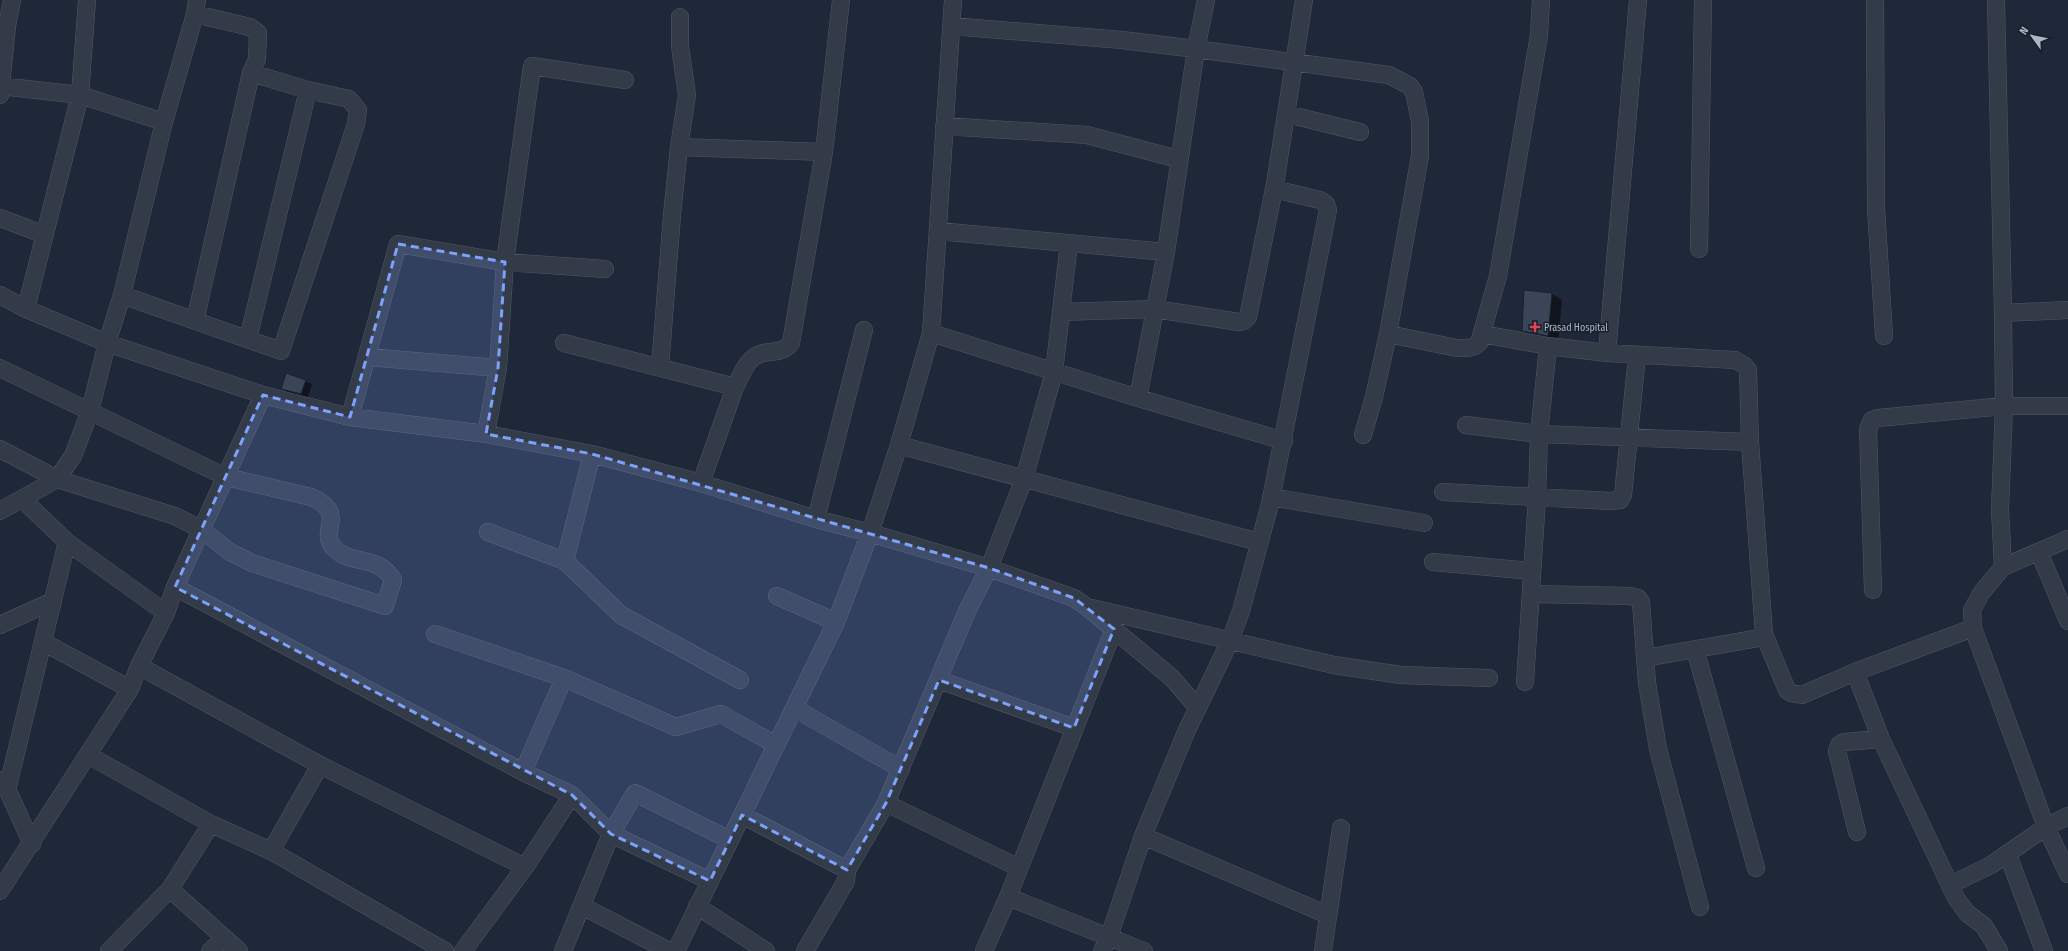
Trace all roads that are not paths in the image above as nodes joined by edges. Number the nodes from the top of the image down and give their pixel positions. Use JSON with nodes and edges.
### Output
{"nodes":[{"id":1,"x":12,"y":0,"type":"edge"},
{"id":2,"x":87,"y":0,"type":"edge"},
{"id":3,"x":841,"y":0,"type":"edge"},
{"id":4,"x":953,"y":0,"type":"edge"},
{"id":5,"x":1206,"y":0,"type":"edge"},
{"id":6,"x":1304,"y":0,"type":"edge"},
{"id":7,"x":1541,"y":0,"type":"edge"},
{"id":8,"x":1638,"y":0,"type":"edge"},
{"id":9,"x":1703,"y":0,"type":"edge"},
{"id":10,"x":1875,"y":0,"type":"edge"},
{"id":11,"x":1996,"y":0,"type":"edge"},
{"id":12,"x":196,"y":7,"type":"edge"},
{"id":13,"x":680,"y":17,"type":"dead end"},
{"id":14,"x":950,"y":26,"type":"junction"},
{"id":15,"x":1196,"y":49,"type":"junction"},
{"id":16,"x":1295,"y":61,"type":"junction"},
{"id":17,"x":252,"y":73,"type":"junction"},
{"id":18,"x":625,"y":80,"type":"dead end"},
{"id":19,"x":1,"y":89,"type":"edge"},
{"id":20,"x":308,"y":90,"type":"junction"},
{"id":21,"x":80,"y":95,"type":"junction"},
{"id":22,"x":1287,"y":114,"type":"junction"},
{"id":23,"x":164,"y":122,"type":"junction"},
{"id":24,"x":944,"y":126,"type":"junction"},
{"id":25,"x":1360,"y":132,"type":"dead end"},
{"id":26,"x":679,"y":147,"type":"junction"},
{"id":27,"x":824,"y":152,"type":"junction"},
{"id":28,"x":1178,"y":159,"type":"junction"},
{"id":29,"x":1274,"y":189,"type":"junction"},
{"id":30,"x":0,"y":218,"type":"edge"},
{"id":31,"x":938,"y":231,"type":"junction"},
{"id":32,"x":45,"y":234,"type":"junction"},
{"id":33,"x":1069,"y":243,"type":"junction"},
{"id":34,"x":1699,"y":249,"type":"dead end"},
{"id":35,"x":1166,"y":252,"type":"junction"},
{"id":36,"x":505,"y":262,"type":"junction"},
{"id":37,"x":605,"y":269,"type":"dead end"},
{"id":38,"x":0,"y":295,"type":"edge"},
{"id":39,"x":122,"y":295,"type":"junction"},
{"id":40,"x":1155,"y":308,"type":"junction"},
{"id":41,"x":26,"y":309,"type":"junction"},
{"id":42,"x":2068,"y":310,"type":"edge"},
{"id":43,"x":1061,"y":312,"type":"junction"},
{"id":44,"x":2003,"y":313,"type":"junction"},
{"id":45,"x":195,"y":321,"type":"junction"},
{"id":46,"x":864,"y":330,"type":"dead end"},
{"id":47,"x":931,"y":333,"type":"junction"},
{"id":48,"x":1388,"y":334,"type":"junction"},
{"id":49,"x":1482,"y":334,"type":"junction"},
{"id":50,"x":1884,"y":336,"type":"dead end"},
{"id":51,"x":248,"y":340,"type":"junction"},
{"id":52,"x":107,"y":343,"type":"junction"},
{"id":53,"x":564,"y":343,"type":"dead end"},
{"id":54,"x":1548,"y":346,"type":"junction"},
{"id":55,"x":1607,"y":353,"type":"junction"},
{"id":56,"x":368,"y":356,"type":"junction"},
{"id":57,"x":1637,"y":356,"type":"junction"},
{"id":58,"x":660,"y":367,"type":"junction"},
{"id":59,"x":0,"y":368,"type":"edge"},
{"id":60,"x":498,"y":368,"type":"junction"},
{"id":61,"x":1054,"y":372,"type":"junction"},
{"id":62,"x":735,"y":387,"type":"junction"},
{"id":63,"x":263,"y":395,"type":"junction"},
{"id":64,"x":1138,"y":398,"type":"junction"},
{"id":65,"x":2004,"y":406,"type":"junction"},
{"id":66,"x":2068,"y":406,"type":"edge"},
{"id":67,"x":90,"y":411,"type":"junction"},
{"id":68,"x":350,"y":417,"type":"junction"},
{"id":69,"x":1466,"y":426,"type":"dead end"},
{"id":70,"x":486,"y":434,"type":"junction"},
{"id":71,"x":1539,"y":434,"type":"junction"},
{"id":72,"x":1363,"y":435,"type":"dead end"},
{"id":73,"x":1630,"y":437,"type":"junction"},
{"id":74,"x":1284,"y":440,"type":"junction"},
{"id":75,"x":1750,"y":442,"type":"junction"},
{"id":76,"x":899,"y":445,"type":"junction"},
{"id":77,"x":0,"y":449,"type":"edge"},
{"id":78,"x":592,"y":454,"type":"junction"},
{"id":79,"x":226,"y":477,"type":"junction"},
{"id":80,"x":57,"y":479,"type":"junction"},
{"id":81,"x":1024,"y":479,"type":"junction"},
{"id":82,"x":702,"y":484,"type":"junction"},
{"id":83,"x":1443,"y":492,"type":"dead end"},
{"id":84,"x":1271,"y":497,"type":"junction"},
{"id":85,"x":1537,"y":498,"type":"junction"},
{"id":86,"x":22,"y":499,"type":"junction"},
{"id":87,"x":0,"y":511,"type":"edge"},
{"id":88,"x":816,"y":519,"type":"junction"},
{"id":89,"x":1424,"y":523,"type":"dead end"},
{"id":90,"x":202,"y":530,"type":"junction"},
{"id":91,"x":488,"y":532,"type":"dead end"},
{"id":92,"x":870,"y":532,"type":"junction"},
{"id":93,"x":2068,"y":539,"type":"edge"},
{"id":94,"x":67,"y":542,"type":"junction"},
{"id":95,"x":1259,"y":542,"type":"junction"},
{"id":96,"x":2039,"y":552,"type":"junction"},
{"id":97,"x":565,"y":561,"type":"junction"},
{"id":98,"x":1434,"y":562,"type":"dead end"},
{"id":99,"x":2003,"y":567,"type":"junction"},
{"id":100,"x":989,"y":568,"type":"junction"},
{"id":101,"x":1532,"y":571,"type":"junction"},
{"id":102,"x":175,"y":587,"type":"junction"},
{"id":103,"x":1873,"y":590,"type":"dead end"},
{"id":104,"x":1531,"y":594,"type":"junction"},
{"id":105,"x":777,"y":596,"type":"dead end"},
{"id":106,"x":53,"y":601,"type":"junction"},
{"id":107,"x":1087,"y":607,"type":"junction"},
{"id":108,"x":166,"y":613,"type":"junction"},
{"id":109,"x":2068,"y":621,"type":"edge"},
{"id":110,"x":836,"y":622,"type":"junction"},
{"id":111,"x":0,"y":625,"type":"edge"},
{"id":112,"x":1973,"y":628,"type":"junction"},
{"id":113,"x":1114,"y":629,"type":"junction"},
{"id":114,"x":435,"y":634,"type":"dead end"},
{"id":115,"x":1764,"y":634,"type":"junction"},
{"id":116,"x":1230,"y":641,"type":"junction"},
{"id":117,"x":43,"y":642,"type":"junction"},
{"id":118,"x":1695,"y":649,"type":"junction"},
{"id":119,"x":1645,"y":658,"type":"junction"},
{"id":120,"x":139,"y":666,"type":"junction"},
{"id":121,"x":1855,"y":672,"type":"junction"},
{"id":122,"x":564,"y":678,"type":"junction"},
{"id":123,"x":1489,"y":678,"type":"dead end"},
{"id":124,"x":740,"y":680,"type":"dead end"},
{"id":125,"x":939,"y":680,"type":"junction"},
{"id":126,"x":1525,"y":682,"type":"dead end"},
{"id":127,"x":130,"y":689,"type":"junction"},
{"id":128,"x":1197,"y":707,"type":"junction"},
{"id":129,"x":794,"y":708,"type":"junction"},
{"id":130,"x":1074,"y":728,"type":"junction"},
{"id":131,"x":1881,"y":739,"type":"junction"},
{"id":132,"x":776,"y":745,"type":"junction"},
{"id":133,"x":88,"y":755,"type":"junction"},
{"id":134,"x":320,"y":765,"type":"junction"},
{"id":135,"x":901,"y":769,"type":"junction"},
{"id":136,"x":0,"y":771,"type":"edge"},
{"id":137,"x":523,"y":772,"type":"junction"},
{"id":138,"x":7,"y":790,"type":"junction"},
{"id":139,"x":572,"y":795,"type":"junction"},
{"id":140,"x":886,"y":803,"type":"junction"},
{"id":141,"x":742,"y":815,"type":"junction"},
{"id":142,"x":2068,"y":816,"type":"edge"},
{"id":143,"x":211,"y":824,"type":"junction"},
{"id":144,"x":2046,"y":827,"type":"junction"},
{"id":145,"x":1340,"y":828,"type":"dead end"},
{"id":146,"x":1857,"y":832,"type":"dead end"},
{"id":147,"x":611,"y":834,"type":"junction"},
{"id":148,"x":1143,"y":836,"type":"junction"},
{"id":149,"x":730,"y":840,"type":"junction"},
{"id":150,"x":32,"y":844,"type":"junction"},
{"id":151,"x":271,"y":851,"type":"junction"},
{"id":152,"x":2008,"y":855,"type":"junction"},
{"id":153,"x":525,"y":867,"type":"junction"},
{"id":154,"x":1019,"y":868,"type":"junction"},
{"id":155,"x":1756,"y":868,"type":"dead end"},
{"id":156,"x":847,"y":870,"type":"junction"},
{"id":157,"x":2068,"y":874,"type":"edge"},
{"id":158,"x":710,"y":881,"type":"junction"},
{"id":159,"x":1950,"y":885,"type":"junction"},
{"id":160,"x":170,"y":889,"type":"junction"},
{"id":161,"x":0,"y":891,"type":"edge"},
{"id":162,"x":1008,"y":896,"type":"junction"},
{"id":163,"x":582,"y":906,"type":"junction"},
{"id":164,"x":697,"y":906,"type":"junction"},
{"id":165,"x":1700,"y":907,"type":"dead end"},
{"id":166,"x":1328,"y":915,"type":"junction"},
{"id":167,"x":224,"y":938,"type":"junction"},
{"id":168,"x":1106,"y":944,"type":"edge"},
{"id":169,"x":109,"y":951,"type":"edge"},
{"id":170,"x":210,"y":951,"type":"edge"},
{"id":171,"x":239,"y":951,"type":"edge"},
{"id":172,"x":445,"y":951,"type":"edge"},
{"id":173,"x":463,"y":951,"type":"edge"},
{"id":174,"x":563,"y":951,"type":"edge"},
{"id":175,"x":669,"y":951,"type":"edge"},
{"id":176,"x":676,"y":951,"type":"edge"},
{"id":177,"x":766,"y":951,"type":"edge"},
{"id":178,"x":806,"y":951,"type":"edge"},
{"id":179,"x":984,"y":951,"type":"edge"},
{"id":180,"x":1144,"y":951,"type":"edge"},
{"id":181,"x":1323,"y":951,"type":"edge"},
{"id":182,"x":1999,"y":951,"type":"edge"},
{"id":183,"x":2044,"y":951,"type":"edge"}],
"edges":[{"from":1,"to":19,"type":"street"},
{"from":2,"to":21,"type":"street"},
{"from":3,"to":27,"type":"street"},
{"from":4,"to":14,"type":"street"},
{"from":5,"to":15,"type":"street"},
{"from":6,"to":16,"type":"street"},
{"from":7,"to":49,"type":"street"},
{"from":8,"to":55,"type":"street"},
{"from":9,"to":34,"type":"street"},
{"from":10,"to":50,"type":"street"},
{"from":11,"to":44,"type":"street"},
{"from":12,"to":17,"type":"street"},
{"from":12,"to":23,"type":"street"},
{"from":13,"to":26,"type":"street"},
{"from":14,"to":15,"type":"street"},
{"from":14,"to":24,"type":"street"},
{"from":15,"to":16,"type":"street"},
{"from":15,"to":28,"type":"street"},
{"from":16,"to":22,"type":"street"},
{"from":16,"to":48,"type":"street"},
{"from":17,"to":20,"type":"street"},
{"from":17,"to":45,"type":"street"},
{"from":18,"to":36,"type":"street"},
{"from":19,"to":21,"type":"street"},
{"from":20,"to":51,"type":"street"},
{"from":20,"to":51,"type":"street"},
{"from":21,"to":23,"type":"street"},
{"from":21,"to":32,"type":"street"},
{"from":22,"to":25,"type":"street"},
{"from":22,"to":29,"type":"street"},
{"from":23,"to":39,"type":"street"},
{"from":24,"to":28,"type":"street"},
{"from":24,"to":31,"type":"street"},
{"from":26,"to":27,"type":"street"},
{"from":26,"to":58,"type":"street"},
{"from":27,"to":62,"type":"street"},
{"from":28,"to":35,"type":"street"},
{"from":29,"to":40,"type":"street"},
{"from":29,"to":74,"type":"street"},
{"from":30,"to":32,"type":"street"},
{"from":31,"to":33,"type":"street"},
{"from":31,"to":47,"type":"street"},
{"from":32,"to":41,"type":"street"},
{"from":33,"to":35,"type":"street"},
{"from":33,"to":43,"type":"street"},
{"from":35,"to":40,"type":"street"},
{"from":36,"to":37,"type":"street"},
{"from":36,"to":56,"type":"street"},
{"from":36,"to":60,"type":"street"},
{"from":38,"to":41,"type":"street"},
{"from":39,"to":45,"type":"street"},
{"from":39,"to":52,"type":"street"},
{"from":40,"to":43,"type":"street"},
{"from":40,"to":64,"type":"street"},
{"from":41,"to":52,"type":"street"},
{"from":42,"to":44,"type":"street"},
{"from":43,"to":61,"type":"street"},
{"from":44,"to":65,"type":"street"},
{"from":45,"to":51,"type":"street"},
{"from":46,"to":88,"type":"street"},
{"from":47,"to":61,"type":"street"},
{"from":47,"to":76,"type":"street"},
{"from":48,"to":49,"type":"street"},
{"from":48,"to":72,"type":"street"},
{"from":49,"to":54,"type":"street"},
{"from":52,"to":63,"type":"street"},
{"from":52,"to":67,"type":"street"},
{"from":53,"to":58,"type":"street"},
{"from":54,"to":55,"type":"street"},
{"from":54,"to":71,"type":"street"},
{"from":55,"to":57,"type":"street"},
{"from":56,"to":60,"type":"street"},
{"from":56,"to":68,"type":"street"},
{"from":57,"to":73,"type":"street"},
{"from":57,"to":75,"type":"street"},
{"from":58,"to":62,"type":"street"},
{"from":59,"to":67,"type":"street"},
{"from":60,"to":70,"type":"street"},
{"from":61,"to":64,"type":"street"},
{"from":61,"to":81,"type":"street"},
{"from":62,"to":82,"type":"street"},
{"from":63,"to":68,"type":"street"},
{"from":63,"to":79,"type":"street"},
{"from":64,"to":74,"type":"street"},
{"from":65,"to":66,"type":"street"},
{"from":65,"to":99,"type":"street"},
{"from":65,"to":103,"type":"street"},
{"from":67,"to":79,"type":"street"},
{"from":67,"to":80,"type":"street"},
{"from":68,"to":70,"type":"street"},
{"from":69,"to":71,"type":"street"},
{"from":70,"to":78,"type":"street"},
{"from":71,"to":73,"type":"street"},
{"from":71,"to":85,"type":"street"},
{"from":73,"to":75,"type":"street"},
{"from":73,"to":85,"type":"street"},
{"from":74,"to":84,"type":"street"},
{"from":75,"to":115,"type":"street"},
{"from":76,"to":81,"type":"street"},
{"from":76,"to":92,"type":"street"},
{"from":77,"to":80,"type":"street"},
{"from":78,"to":82,"type":"street"},
{"from":78,"to":97,"type":"street"},
{"from":79,"to":90,"type":"street"},
{"from":79,"to":90,"type":"street"},
{"from":80,"to":86,"type":"street"},
{"from":80,"to":90,"type":"street"},
{"from":81,"to":95,"type":"street"},
{"from":81,"to":100,"type":"street"},
{"from":82,"to":88,"type":"street"},
{"from":83,"to":85,"type":"street"},
{"from":84,"to":89,"type":"street"},
{"from":84,"to":95,"type":"street"},
{"from":85,"to":101,"type":"street"},
{"from":86,"to":87,"type":"street"},
{"from":86,"to":94,"type":"street"},
{"from":88,"to":92,"type":"street"},
{"from":90,"to":102,"type":"street"},
{"from":91,"to":97,"type":"street"},
{"from":92,"to":100,"type":"street"},
{"from":92,"to":110,"type":"street"},
{"from":93,"to":96,"type":"street"},
{"from":94,"to":106,"type":"street"},
{"from":94,"to":108,"type":"street"},
{"from":95,"to":116,"type":"street"},
{"from":96,"to":99,"type":"street"},
{"from":96,"to":109,"type":"street"},
{"from":97,"to":124,"type":"street"},
{"from":98,"to":101,"type":"street"},
{"from":99,"to":112,"type":"street"},
{"from":100,"to":107,"type":"street"},
{"from":100,"to":125,"type":"street"},
{"from":101,"to":104,"type":"street"},
{"from":102,"to":108,"type":"street"},
{"from":102,"to":137,"type":"street"},
{"from":104,"to":119,"type":"street"},
{"from":104,"to":126,"type":"street"},
{"from":105,"to":110,"type":"street"},
{"from":106,"to":111,"type":"street"},
{"from":106,"to":117,"type":"street"},
{"from":107,"to":113,"type":"street"},
{"from":107,"to":116,"type":"street"},
{"from":108,"to":120,"type":"street"},
{"from":110,"to":129,"type":"street"},
{"from":112,"to":121,"type":"street"},
{"from":112,"to":144,"type":"street"},
{"from":113,"to":128,"type":"street"},
{"from":113,"to":130,"type":"street"},
{"from":114,"to":122,"type":"street"},
{"from":115,"to":118,"type":"street"},
{"from":115,"to":121,"type":"street"},
{"from":116,"to":123,"type":"street"},
{"from":116,"to":128,"type":"street"},
{"from":117,"to":127,"type":"street"},
{"from":117,"to":138,"type":"street"},
{"from":118,"to":119,"type":"street"},
{"from":118,"to":155,"type":"street"},
{"from":119,"to":165,"type":"street"},
{"from":120,"to":127,"type":"street"},
{"from":120,"to":134,"type":"street"},
{"from":121,"to":131,"type":"street"},
{"from":122,"to":132,"type":"street"},
{"from":122,"to":137,"type":"street"},
{"from":125,"to":130,"type":"street"},
{"from":125,"to":135,"type":"street"},
{"from":127,"to":133,"type":"street"},
{"from":128,"to":148,"type":"street"},
{"from":129,"to":132,"type":"street"},
{"from":129,"to":135,"type":"street"},
{"from":130,"to":154,"type":"street"},
{"from":131,"to":146,"type":"street"},
{"from":131,"to":159,"type":"street"},
{"from":132,"to":141,"type":"street"},
{"from":133,"to":143,"type":"street"},
{"from":133,"to":150,"type":"street"},
{"from":134,"to":151,"type":"street"},
{"from":134,"to":153,"type":"street"},
{"from":135,"to":140,"type":"street"},
{"from":136,"to":138,"type":"street"},
{"from":137,"to":139,"type":"street"},
{"from":138,"to":150,"type":"street"},
{"from":139,"to":147,"type":"street"},
{"from":139,"to":153,"type":"street"},
{"from":140,"to":154,"type":"street"},
{"from":140,"to":156,"type":"street"},
{"from":141,"to":149,"type":"street"},
{"from":141,"to":156,"type":"street"},
{"from":142,"to":144,"type":"street"},
{"from":143,"to":151,"type":"street"},
{"from":143,"to":160,"type":"street"},
{"from":144,"to":152,"type":"street"},
{"from":144,"to":157,"type":"street"},
{"from":145,"to":166,"type":"street"},
{"from":147,"to":149,"type":"street"},
{"from":147,"to":158,"type":"street"},
{"from":147,"to":163,"type":"street"},
{"from":148,"to":166,"type":"street"},
{"from":148,"to":168,"type":"street"},
{"from":149,"to":158,"type":"street"},
{"from":150,"to":161,"type":"street"},
{"from":151,"to":172,"type":"street"},
{"from":152,"to":159,"type":"street"},
{"from":152,"to":183,"type":"street"},
{"from":153,"to":173,"type":"street"},
{"from":154,"to":162,"type":"street"},
{"from":156,"to":178,"type":"street"},
{"from":158,"to":164,"type":"street"},
{"from":159,"to":182,"type":"street"},
{"from":160,"to":167,"type":"street"},
{"from":160,"to":169,"type":"street"},
{"from":162,"to":168,"type":"street"},
{"from":162,"to":179,"type":"street"},
{"from":163,"to":174,"type":"street"},
{"from":163,"to":175,"type":"street"},
{"from":164,"to":176,"type":"street"},
{"from":164,"to":177,"type":"street"},
{"from":166,"to":181,"type":"street"},
{"from":167,"to":170,"type":"street"},
{"from":167,"to":171,"type":"street"},
{"from":168,"to":180,"type":"street"}]}
